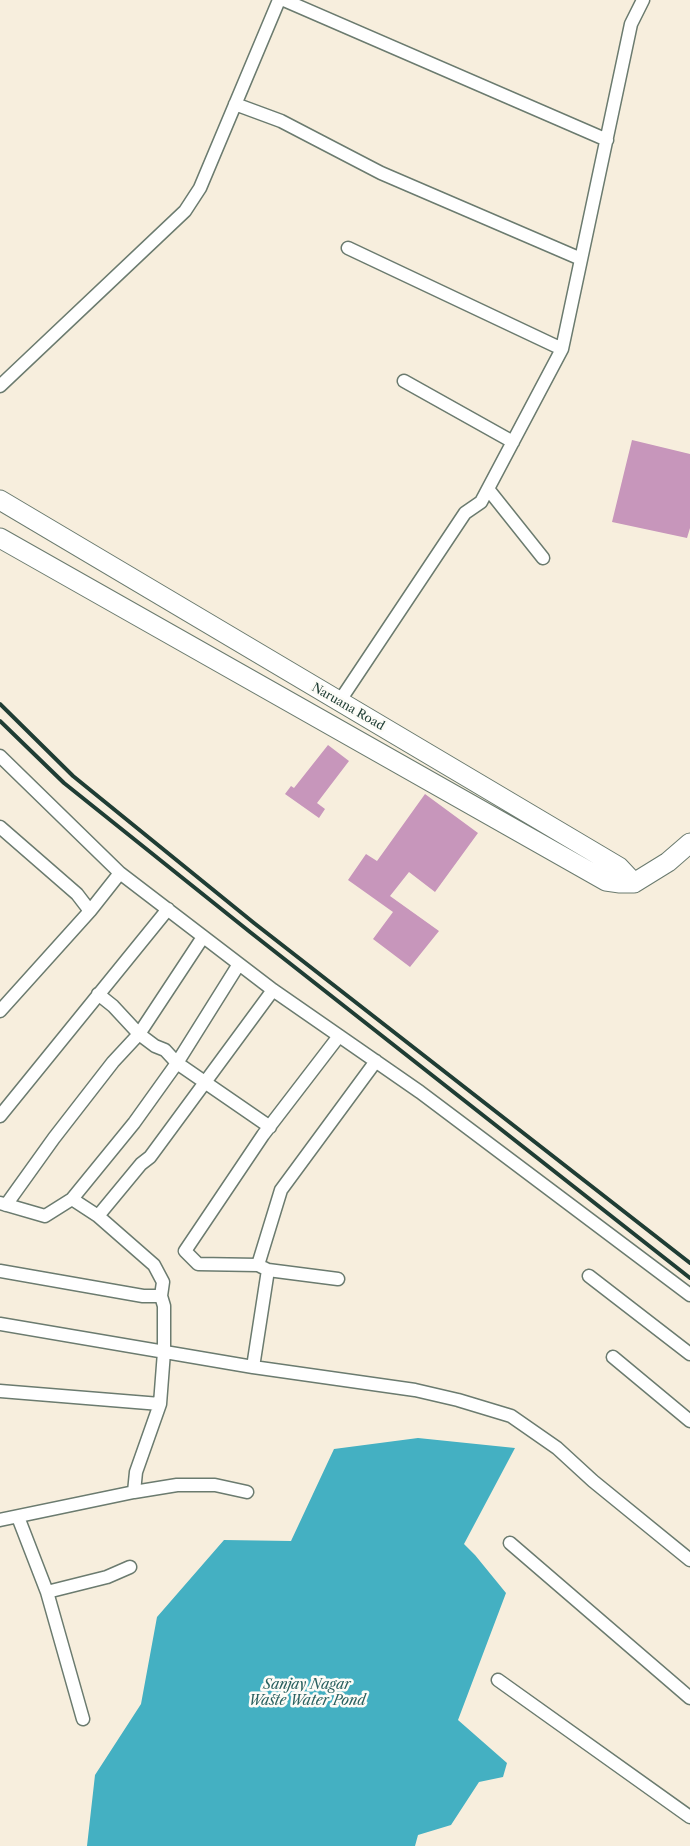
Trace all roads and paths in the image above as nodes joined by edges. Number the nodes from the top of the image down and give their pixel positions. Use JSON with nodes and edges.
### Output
{"nodes":[{"id":1,"x":279,"y":0,"type":"edge"},
{"id":2,"x":284,"y":0,"type":"edge"},
{"id":3,"x":643,"y":0,"type":"edge"},
{"id":4,"x":235,"y":104,"type":"junction"},
{"id":5,"x":607,"y":140,"type":"junction"},
{"id":6,"x":348,"y":248,"type":"dead end"},
{"id":7,"x":581,"y":259,"type":"junction"},
{"id":8,"x":562,"y":349,"type":"junction"},
{"id":9,"x":404,"y":380,"type":"dead end"},
{"id":10,"x":0,"y":386,"type":"edge"},
{"id":11,"x":512,"y":442,"type":"junction"},
{"id":12,"x":488,"y":489,"type":"junction"},
{"id":13,"x":0,"y":500,"type":"edge"},
{"id":14,"x":0,"y":538,"type":"edge"},
{"id":15,"x":543,"y":558,"type":"dead end"},
{"id":16,"x":339,"y":702,"type":"junction"},
{"id":17,"x":0,"y":756,"type":"edge"},
{"id":18,"x":0,"y":827,"type":"edge"},
{"id":19,"x":690,"y":843,"type":"edge"},
{"id":20,"x":120,"y":873,"type":"junction"},
{"id":21,"x":634,"y":882,"type":"junction"},
{"id":22,"x":168,"y":909,"type":"junction"},
{"id":23,"x":90,"y":911,"type":"junction"},
{"id":24,"x":203,"y":937,"type":"junction"},
{"id":25,"x":239,"y":964,"type":"junction"},
{"id":26,"x":273,"y":990,"type":"junction"},
{"id":27,"x":98,"y":994,"type":"junction"},
{"id":28,"x":0,"y":1011,"type":"edge"},
{"id":29,"x":139,"y":1034,"type":"junction"},
{"id":30,"x":339,"y":1036,"type":"junction"},
{"id":31,"x":376,"y":1061,"type":"junction"},
{"id":32,"x":177,"y":1063,"type":"junction"},
{"id":33,"x":205,"y":1083,"type":"junction"},
{"id":34,"x":0,"y":1116,"type":"edge"},
{"id":35,"x":270,"y":1127,"type":"junction"},
{"id":36,"x":72,"y":1198,"type":"junction"},
{"id":37,"x":3,"y":1204,"type":"edge"},
{"id":38,"x":98,"y":1216,"type":"junction"},
{"id":39,"x":263,"y":1268,"type":"junction"},
{"id":40,"x":0,"y":1271,"type":"edge"},
{"id":41,"x":588,"y":1276,"type":"dead end"},
{"id":42,"x":338,"y":1279,"type":"dead end"},
{"id":43,"x":690,"y":1295,"type":"edge"},
{"id":44,"x":161,"y":1296,"type":"junction"},
{"id":45,"x":0,"y":1324,"type":"edge"},
{"id":46,"x":164,"y":1352,"type":"junction"},
{"id":47,"x":690,"y":1354,"type":"edge"},
{"id":48,"x":613,"y":1356,"type":"dead end"},
{"id":49,"x":254,"y":1367,"type":"junction"},
{"id":50,"x":0,"y":1391,"type":"edge"},
{"id":51,"x":160,"y":1404,"type":"junction"},
{"id":52,"x":690,"y":1421,"type":"edge"},
{"id":53,"x":134,"y":1492,"type":"junction"},
{"id":54,"x":247,"y":1492,"type":"dead end"},
{"id":55,"x":18,"y":1517,"type":"junction"},
{"id":56,"x":0,"y":1520,"type":"edge"},
{"id":57,"x":510,"y":1543,"type":"dead end"},
{"id":58,"x":690,"y":1560,"type":"edge"},
{"id":59,"x":130,"y":1568,"type":"dead end"},
{"id":60,"x":47,"y":1592,"type":"junction"},
{"id":61,"x":498,"y":1680,"type":"dead end"},
{"id":62,"x":690,"y":1698,"type":"edge"},
{"id":63,"x":83,"y":1719,"type":"dead end"},
{"id":64,"x":690,"y":1817,"type":"edge"}],
"edges":[{"from":1,"to":4,"type":"street"},
{"from":2,"to":5,"type":"street"},
{"from":3,"to":5,"type":"street"},
{"from":4,"to":7,"type":"street"},
{"from":4,"to":10,"type":"street"},
{"from":5,"to":7,"type":"street"},
{"from":6,"to":8,"type":"street"},
{"from":7,"to":8,"type":"street"},
{"from":8,"to":11,"type":"street"},
{"from":9,"to":11,"type":"street"},
{"from":11,"to":12,"type":"street"},
{"from":12,"to":15,"type":"street"},
{"from":12,"to":16,"type":"street"},
{"from":13,"to":16,"type":"street","name":"Naruana Road"},
{"from":14,"to":21,"type":"street"},
{"from":16,"to":21,"type":"street","name":"Naruana Road"},
{"from":17,"to":20,"type":"street"},
{"from":18,"to":23,"type":"street"},
{"from":19,"to":21,"type":"street"},
{"from":20,"to":22,"type":"street"},
{"from":20,"to":23,"type":"street"},
{"from":22,"to":24,"type":"street"},
{"from":22,"to":27,"type":"street"},
{"from":23,"to":28,"type":"street"},
{"from":24,"to":25,"type":"street"},
{"from":24,"to":29,"type":"street"},
{"from":25,"to":26,"type":"street"},
{"from":25,"to":32,"type":"street"},
{"from":26,"to":30,"type":"street"},
{"from":26,"to":33,"type":"street"},
{"from":27,"to":29,"type":"street"},
{"from":27,"to":34,"type":"street"},
{"from":29,"to":32,"type":"street"},
{"from":29,"to":37,"type":"street"},
{"from":30,"to":31,"type":"street"},
{"from":30,"to":35,"type":"street"},
{"from":31,"to":39,"type":"street"},
{"from":31,"to":43,"type":"street"},
{"from":32,"to":33,"type":"street"},
{"from":32,"to":36,"type":"street"},
{"from":33,"to":35,"type":"street"},
{"from":33,"to":38,"type":"street"},
{"from":35,"to":39,"type":"street"},
{"from":36,"to":37,"type":"street"},
{"from":36,"to":38,"type":"street"},
{"from":38,"to":44,"type":"street"},
{"from":39,"to":42,"type":"street"},
{"from":39,"to":49,"type":"street"},
{"from":40,"to":44,"type":"street"},
{"from":41,"to":47,"type":"street"},
{"from":44,"to":46,"type":"street"},
{"from":45,"to":46,"type":"street"},
{"from":46,"to":49,"type":"street"},
{"from":46,"to":51,"type":"street"},
{"from":48,"to":52,"type":"street"},
{"from":49,"to":58,"type":"street"},
{"from":50,"to":51,"type":"street"},
{"from":51,"to":53,"type":"street"},
{"from":53,"to":54,"type":"street"},
{"from":53,"to":55,"type":"street"},
{"from":55,"to":56,"type":"street"},
{"from":55,"to":60,"type":"street"},
{"from":57,"to":62,"type":"street"},
{"from":59,"to":60,"type":"street"},
{"from":60,"to":63,"type":"street"},
{"from":61,"to":64,"type":"street"}]}
